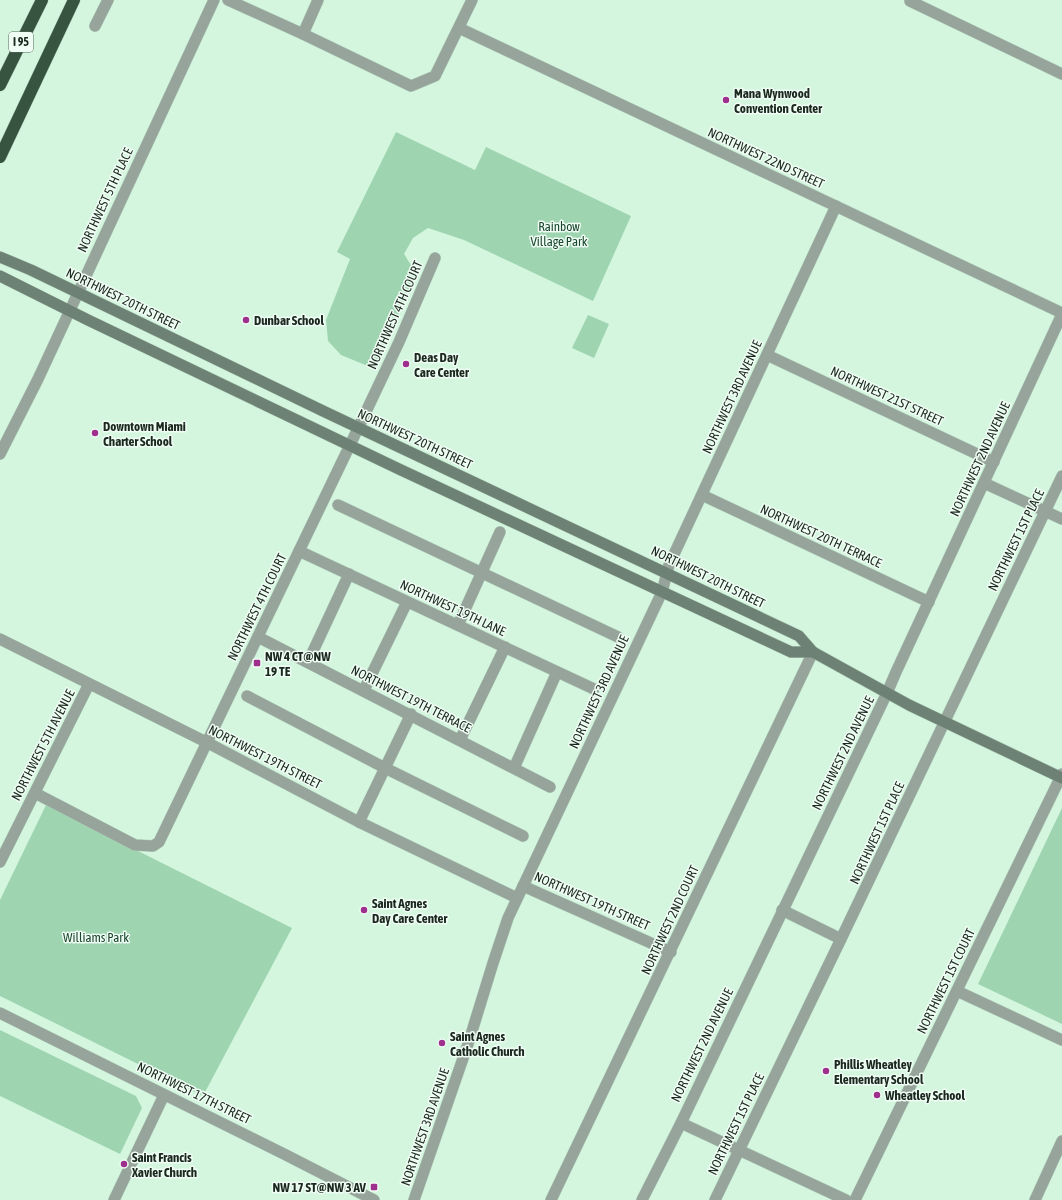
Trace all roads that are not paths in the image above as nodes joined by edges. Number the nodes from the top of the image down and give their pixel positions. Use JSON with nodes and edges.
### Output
{"nodes":[{"id":1,"x":42,"y":0,"type":"edge"},
{"id":2,"x":74,"y":0,"type":"edge"},
{"id":3,"x":108,"y":0,"type":"edge"},
{"id":4,"x":214,"y":0,"type":"edge"},
{"id":5,"x":228,"y":0,"type":"edge"},
{"id":6,"x":318,"y":0,"type":"edge"},
{"id":7,"x":472,"y":0,"type":"edge"},
{"id":8,"x":910,"y":1,"type":"edge"},
{"id":9,"x":95,"y":26,"type":"dead end"},
{"id":10,"x":459,"y":28,"type":"junction"},
{"id":11,"x":303,"y":34,"type":"junction"},
{"id":12,"x":1062,"y":74,"type":"edge"},
{"id":13,"x":0,"y":85,"type":"edge"},
{"id":14,"x":0,"y":157,"type":"edge"},
{"id":15,"x":836,"y":206,"type":"junction"},
{"id":16,"x":0,"y":257,"type":"edge"},
{"id":17,"x":435,"y":258,"type":"dead end"},
{"id":18,"x":0,"y":276,"type":"edge"},
{"id":19,"x":78,"y":293,"type":"junction"},
{"id":20,"x":69,"y":311,"type":"junction"},
{"id":21,"x":1062,"y":313,"type":"edge"},
{"id":22,"x":767,"y":355,"type":"junction"},
{"id":23,"x":359,"y":428,"type":"junction"},
{"id":24,"x":350,"y":446,"type":"junction"},
{"id":25,"x":0,"y":454,"type":"edge"},
{"id":26,"x":994,"y":462,"type":"junction"},
{"id":27,"x":1062,"y":476,"type":"edge"},
{"id":28,"x":984,"y":483,"type":"junction"},
{"id":29,"x":702,"y":495,"type":"junction"},
{"id":30,"x":338,"y":505,"type":"dead end"},
{"id":31,"x":1045,"y":512,"type":"junction"},
{"id":32,"x":1062,"y":519,"type":"edge"},
{"id":33,"x":500,"y":532,"type":"dead end"},
{"id":34,"x":299,"y":551,"type":"junction"},
{"id":35,"x":482,"y":572,"type":"junction"},
{"id":36,"x":667,"y":573,"type":"junction"},
{"id":37,"x":349,"y":574,"type":"junction"},
{"id":38,"x":662,"y":592,"type":"junction"},
{"id":39,"x":407,"y":602,"type":"junction"},
{"id":40,"x":929,"y":602,"type":"junction"},
{"id":41,"x":458,"y":626,"type":"junction"},
{"id":42,"x":258,"y":637,"type":"junction"},
{"id":43,"x":618,"y":637,"type":"dead end"},
{"id":44,"x":0,"y":639,"type":"edge"},
{"id":45,"x":505,"y":647,"type":"junction"},
{"id":46,"x":813,"y":652,"type":"junction"},
{"id":47,"x":308,"y":662,"type":"junction"},
{"id":48,"x":557,"y":672,"type":"junction"},
{"id":49,"x":89,"y":684,"type":"junction"},
{"id":50,"x":594,"y":689,"type":"dead end"},
{"id":51,"x":364,"y":690,"type":"junction"},
{"id":52,"x":887,"y":693,"type":"junction"},
{"id":53,"x":247,"y":696,"type":"dead end"},
{"id":54,"x":411,"y":714,"type":"junction"},
{"id":55,"x":944,"y":723,"type":"junction"},
{"id":56,"x":460,"y":740,"type":"junction"},
{"id":57,"x":208,"y":744,"type":"junction"},
{"id":58,"x":385,"y":768,"type":"junction"},
{"id":59,"x":514,"y":768,"type":"junction"},
{"id":60,"x":1061,"y":776,"type":"edge"},
{"id":61,"x":550,"y":787,"type":"dead end"},
{"id":62,"x":35,"y":793,"type":"junction"},
{"id":63,"x":359,"y":822,"type":"junction"},
{"id":64,"x":523,"y":836,"type":"dead end"},
{"id":65,"x":0,"y":862,"type":"edge"},
{"id":66,"x":523,"y":886,"type":"junction"},
{"id":67,"x":517,"y":898,"type":"junction"},
{"id":68,"x":782,"y":910,"type":"junction"},
{"id":69,"x":842,"y":939,"type":"junction"},
{"id":70,"x":671,"y":952,"type":"junction"},
{"id":71,"x":957,"y":991,"type":"junction"},
{"id":72,"x":0,"y":1013,"type":"edge"},
{"id":73,"x":1062,"y":1040,"type":"edge"},
{"id":74,"x":164,"y":1095,"type":"junction"},
{"id":75,"x":681,"y":1123,"type":"junction"},
{"id":76,"x":1062,"y":1141,"type":"edge"},
{"id":77,"x":739,"y":1150,"type":"junction"},
{"id":78,"x":114,"y":1200,"type":"edge"},
{"id":79,"x":374,"y":1200,"type":"edge"},
{"id":80,"x":414,"y":1200,"type":"edge"},
{"id":81,"x":552,"y":1200,"type":"edge"},
{"id":82,"x":642,"y":1200,"type":"edge"},
{"id":83,"x":715,"y":1200,"type":"edge"},
{"id":84,"x":846,"y":1200,"type":"edge"},
{"id":85,"x":855,"y":1200,"type":"edge"},
{"id":86,"x":1035,"y":1200,"type":"edge"}],
"edges":[{"from":1,"to":13,"type":"highway","number":"I 95"},
{"from":2,"to":14,"type":"highway"},
{"from":3,"to":9,"type":"street"},
{"from":4,"to":19,"type":"street","name":"NORTHWEST 5TH PLACE"},
{"from":5,"to":11,"type":"street"},
{"from":6,"to":11,"type":"street"},
{"from":7,"to":10,"type":"street"},
{"from":8,"to":12,"type":"street"},
{"from":10,"to":11,"type":"street"},
{"from":10,"to":15,"type":"street","name":"NORTHWEST 22ND STREET"},
{"from":15,"to":21,"type":"street","name":"NORTHWEST 22ND STREET"},
{"from":15,"to":22,"type":"street","name":"NORTHWEST 3RD AVENUE"},
{"from":16,"to":19,"type":"main road","name":"NORTHWEST 20TH STREET"},
{"from":17,"to":23,"type":"street","name":"NORTHWEST 4TH COURT"},
{"from":18,"to":20,"type":"main road","name":"NORTHWEST 20TH STREET"},
{"from":19,"to":20,"type":"street","name":"NORTHWEST 5TH PLACE"},
{"from":19,"to":23,"type":"main road","name":"NORTHWEST 20TH STREET"},
{"from":20,"to":24,"type":"main road","name":"NORTHWEST 20TH STREET"},
{"from":20,"to":25,"type":"street","name":"NORTHWEST 5TH PLACE"},
{"from":21,"to":26,"type":"street","name":"NORTHWEST 2ND AVENUE"},
{"from":22,"to":26,"type":"street","name":"NORTHWEST 21ST STREET"},
{"from":22,"to":29,"type":"street","name":"NORTHWEST 3RD AVENUE"},
{"from":23,"to":24,"type":"street","name":"NORTHWEST 4TH COURT"},
{"from":23,"to":36,"type":"main road","name":"NORTHWEST 20TH STREET"},
{"from":24,"to":34,"type":"street","name":"NORTHWEST 4TH COURT"},
{"from":24,"to":38,"type":"main road","name":"NORTHWEST 20TH STREET"},
{"from":26,"to":28,"type":"street","name":"NORTHWEST 2ND AVENUE"},
{"from":27,"to":31,"type":"street","name":"NORTHWEST 1ST PLACE"},
{"from":28,"to":31,"type":"street"},
{"from":28,"to":40,"type":"street","name":"NORTHWEST 2ND AVENUE"},
{"from":29,"to":36,"type":"street","name":"NORTHWEST 3RD AVENUE"},
{"from":29,"to":40,"type":"street","name":"NORTHWEST 20TH TERRACE"},
{"from":30,"to":35,"type":"street"},
{"from":31,"to":32,"type":"street"},
{"from":31,"to":55,"type":"street","name":"NORTHWEST 1ST PLACE"},
{"from":33,"to":35,"type":"street"},
{"from":34,"to":37,"type":"street","name":"NORTHWEST 19TH LANE"},
{"from":34,"to":42,"type":"street","name":"NORTHWEST 4TH COURT"},
{"from":35,"to":41,"type":"street"},
{"from":35,"to":43,"type":"street"},
{"from":36,"to":38,"type":"street","name":"NORTHWEST 3RD AVENUE"},
{"from":36,"to":46,"type":"main road","name":"NORTHWEST 20TH STREET"},
{"from":37,"to":39,"type":"street","name":"NORTHWEST 19TH LANE"},
{"from":37,"to":47,"type":"street"},
{"from":38,"to":46,"type":"main road","name":"NORTHWEST 20TH STREET"},
{"from":38,"to":66,"type":"street","name":"NORTHWEST 3RD AVENUE"},
{"from":39,"to":41,"type":"street","name":"NORTHWEST 19TH LANE"},
{"from":39,"to":51,"type":"street"},
{"from":40,"to":52,"type":"street","name":"NORTHWEST 2ND AVENUE"},
{"from":41,"to":45,"type":"street","name":"NORTHWEST 19TH LANE"},
{"from":42,"to":47,"type":"street","name":"NORTHWEST 19TH TERRACE"},
{"from":42,"to":57,"type":"street","name":"NORTHWEST 4TH COURT"},
{"from":44,"to":49,"type":"street","name":"NORTHWEST 19TH STREET"},
{"from":45,"to":48,"type":"street","name":"NORTHWEST 19TH LANE"},
{"from":45,"to":56,"type":"street"},
{"from":46,"to":52,"type":"main road","name":"NORTHWEST 20TH STREET"},
{"from":46,"to":70,"type":"street","name":"NORTHWEST 2ND COURT"},
{"from":47,"to":51,"type":"street","name":"NORTHWEST 19TH TERRACE"},
{"from":48,"to":50,"type":"street","name":"NORTHWEST 19TH LANE"},
{"from":48,"to":59,"type":"street"},
{"from":49,"to":57,"type":"street","name":"NORTHWEST 19TH STREET"},
{"from":49,"to":62,"type":"street","name":"NORTHWEST 5TH AVENUE"},
{"from":51,"to":54,"type":"street","name":"NORTHWEST 19TH TERRACE"},
{"from":52,"to":55,"type":"main road","name":"NORTHWEST 20TH STREET"},
{"from":52,"to":68,"type":"street","name":"NORTHWEST 2ND AVENUE"},
{"from":53,"to":58,"type":"street"},
{"from":54,"to":56,"type":"street","name":"NORTHWEST 19TH TERRACE"},
{"from":54,"to":58,"type":"street"},
{"from":55,"to":60,"type":"main road","name":"NORTHWEST 20TH STREET"},
{"from":55,"to":69,"type":"street","name":"NORTHWEST 1ST PLACE"},
{"from":56,"to":59,"type":"street","name":"NORTHWEST 19TH TERRACE"},
{"from":57,"to":62,"type":"street","name":"NORTHWEST 4TH COURT"},
{"from":57,"to":63,"type":"street","name":"NORTHWEST 19TH STREET"},
{"from":58,"to":63,"type":"street"},
{"from":58,"to":64,"type":"street"},
{"from":59,"to":61,"type":"street","name":"NORTHWEST 19TH TERRACE"},
{"from":60,"to":71,"type":"street","name":"NORTHWEST 1ST COURT"},
{"from":62,"to":65,"type":"street","name":"NORTHWEST 5TH AVENUE"},
{"from":63,"to":67,"type":"street","name":"NORTHWEST 19TH STREET"},
{"from":66,"to":67,"type":"street","name":"NORTHWEST 3RD AVENUE"},
{"from":66,"to":70,"type":"street","name":"NORTHWEST 19TH STREET"},
{"from":67,"to":80,"type":"street","name":"NORTHWEST 3RD AVENUE"},
{"from":68,"to":69,"type":"street"},
{"from":68,"to":75,"type":"street","name":"NORTHWEST 2ND AVENUE"},
{"from":69,"to":77,"type":"street","name":"NORTHWEST 1ST PLACE"},
{"from":70,"to":81,"type":"street","name":"NORTHWEST 2ND COURT"},
{"from":71,"to":73,"type":"street"},
{"from":71,"to":85,"type":"street","name":"NORTHWEST 1ST COURT"},
{"from":72,"to":74,"type":"street","name":"NORTHWEST 17TH STREET"},
{"from":74,"to":78,"type":"street"},
{"from":74,"to":79,"type":"street","name":"NORTHWEST 17TH STREET"},
{"from":75,"to":77,"type":"street"},
{"from":75,"to":82,"type":"street","name":"NORTHWEST 2ND AVENUE"},
{"from":76,"to":86,"type":"street"},
{"from":77,"to":83,"type":"street","name":"NORTHWEST 1ST PLACE"},
{"from":77,"to":84,"type":"street"}]}
